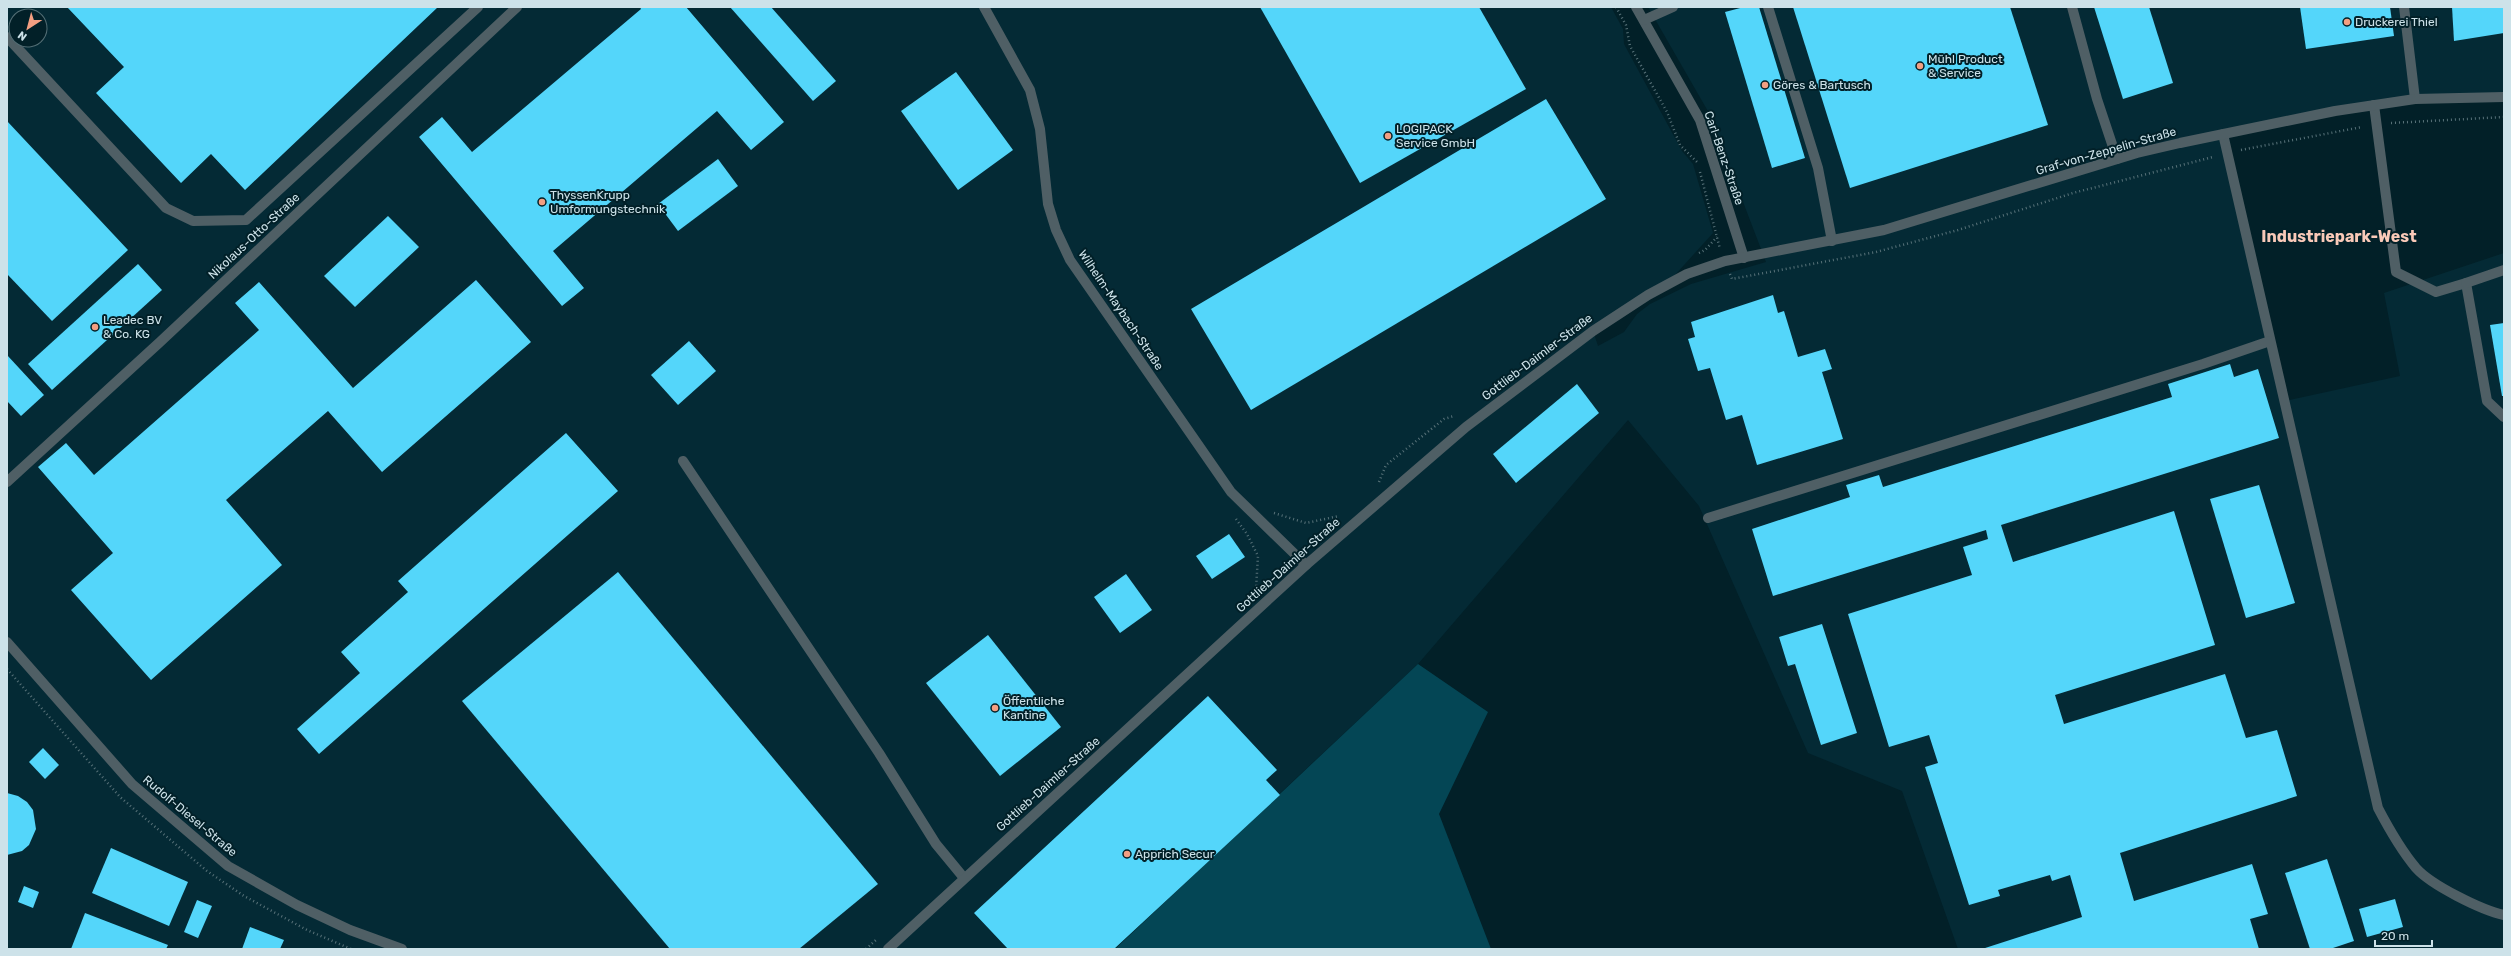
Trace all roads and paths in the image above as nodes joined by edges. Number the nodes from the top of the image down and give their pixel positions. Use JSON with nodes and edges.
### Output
{"nodes":[{"id":1,"x":478,"y":7,"type":"edge"},
{"id":2,"x":517,"y":7,"type":"edge"},
{"id":3,"x":984,"y":7,"type":"edge"},
{"id":4,"x":1616,"y":7,"type":"edge"},
{"id":5,"x":1636,"y":7,"type":"edge"},
{"id":6,"x":1673,"y":7,"type":"edge"},
{"id":7,"x":1768,"y":7,"type":"edge"},
{"id":8,"x":2072,"y":7,"type":"edge"},
{"id":9,"x":2404,"y":7,"type":"edge"},
{"id":10,"x":1644,"y":20,"type":"junction"},
{"id":11,"x":7,"y":37,"type":"edge"},
{"id":12,"x":2504,"y":97,"type":"edge"},
{"id":13,"x":2415,"y":99,"type":"junction"},
{"id":14,"x":2374,"y":105,"type":"junction"},
{"id":15,"x":2504,"y":117,"type":"edge"},
{"id":16,"x":2377,"y":124,"type":"junction"},
{"id":17,"x":2223,"y":134,"type":"junction"},
{"id":18,"x":2227,"y":153,"type":"junction"},
{"id":19,"x":2117,"y":159,"type":"junction"},
{"id":20,"x":1717,"y":237,"type":"dead end"},
{"id":21,"x":1832,"y":241,"type":"junction"},
{"id":22,"x":1744,"y":258,"type":"junction"},
{"id":23,"x":2504,"y":270,"type":"edge"},
{"id":24,"x":1732,"y":279,"type":"dead end"},
{"id":25,"x":2466,"y":283,"type":"junction"},
{"id":26,"x":2270,"y":341,"type":"junction"},
{"id":27,"x":2504,"y":417,"type":"edge"},
{"id":28,"x":683,"y":461,"type":"dead end"},
{"id":29,"x":7,"y":482,"type":"edge"},
{"id":30,"x":1708,"y":518,"type":"dead end"},
{"id":31,"x":1306,"y":565,"type":"junction"},
{"id":32,"x":7,"y":642,"type":"edge"},
{"id":33,"x":964,"y":878,"type":"junction"},
{"id":34,"x":2504,"y":915,"type":"edge"},
{"id":35,"x":402,"y":949,"type":"edge"},
{"id":36,"x":888,"y":949,"type":"edge"}],
"edges":[{"from":1,"to":11,"type":"street"},
{"from":2,"to":29,"type":"street","name":"Nikolaus-Otto-Straße"},
{"from":3,"to":31,"type":"street","name":"Wilhelm-Maybach-Straße"},
{"from":4,"to":20,"type":"path"},
{"from":5,"to":10,"type":"street","name":"Carl-Benz-Straße"},
{"from":6,"to":10,"type":"street"},
{"from":7,"to":21,"type":"street"},
{"from":8,"to":19,"type":"street"},
{"from":9,"to":13,"type":"street"},
{"from":10,"to":22,"type":"street","name":"Carl-Benz-Straße"},
{"from":12,"to":13,"type":"street","name":"Graf-von-Zeppelin-Straße"},
{"from":13,"to":14,"type":"street","name":"Graf-von-Zeppelin-Straße"},
{"from":14,"to":16,"type":"street"},
{"from":14,"to":17,"type":"street","name":"Graf-von-Zeppelin-Straße"},
{"from":15,"to":16,"type":"path"},
{"from":16,"to":18,"type":"path"},
{"from":16,"to":25,"type":"street"},
{"from":17,"to":18,"type":"street"},
{"from":17,"to":19,"type":"street","name":"Graf-von-Zeppelin-Straße"},
{"from":18,"to":24,"type":"path"},
{"from":18,"to":26,"type":"street"},
{"from":19,"to":21,"type":"street","name":"Graf-von-Zeppelin-Straße"},
{"from":21,"to":22,"type":"street","name":"Graf-von-Zeppelin-Straße"},
{"from":22,"to":31,"type":"street","name":"Gottlieb-Daimler-Straße"},
{"from":23,"to":25,"type":"street"},
{"from":25,"to":27,"type":"street"},
{"from":26,"to":30,"type":"street"},
{"from":26,"to":34,"type":"street"},
{"from":28,"to":33,"type":"street"},
{"from":31,"to":33,"type":"street","name":"Gottlieb-Daimler-Straße"},
{"from":32,"to":35,"type":"street","name":"Rudolf-Diesel-Straße"},
{"from":33,"to":36,"type":"street","name":"Gottlieb-Daimler-Straße"}]}
